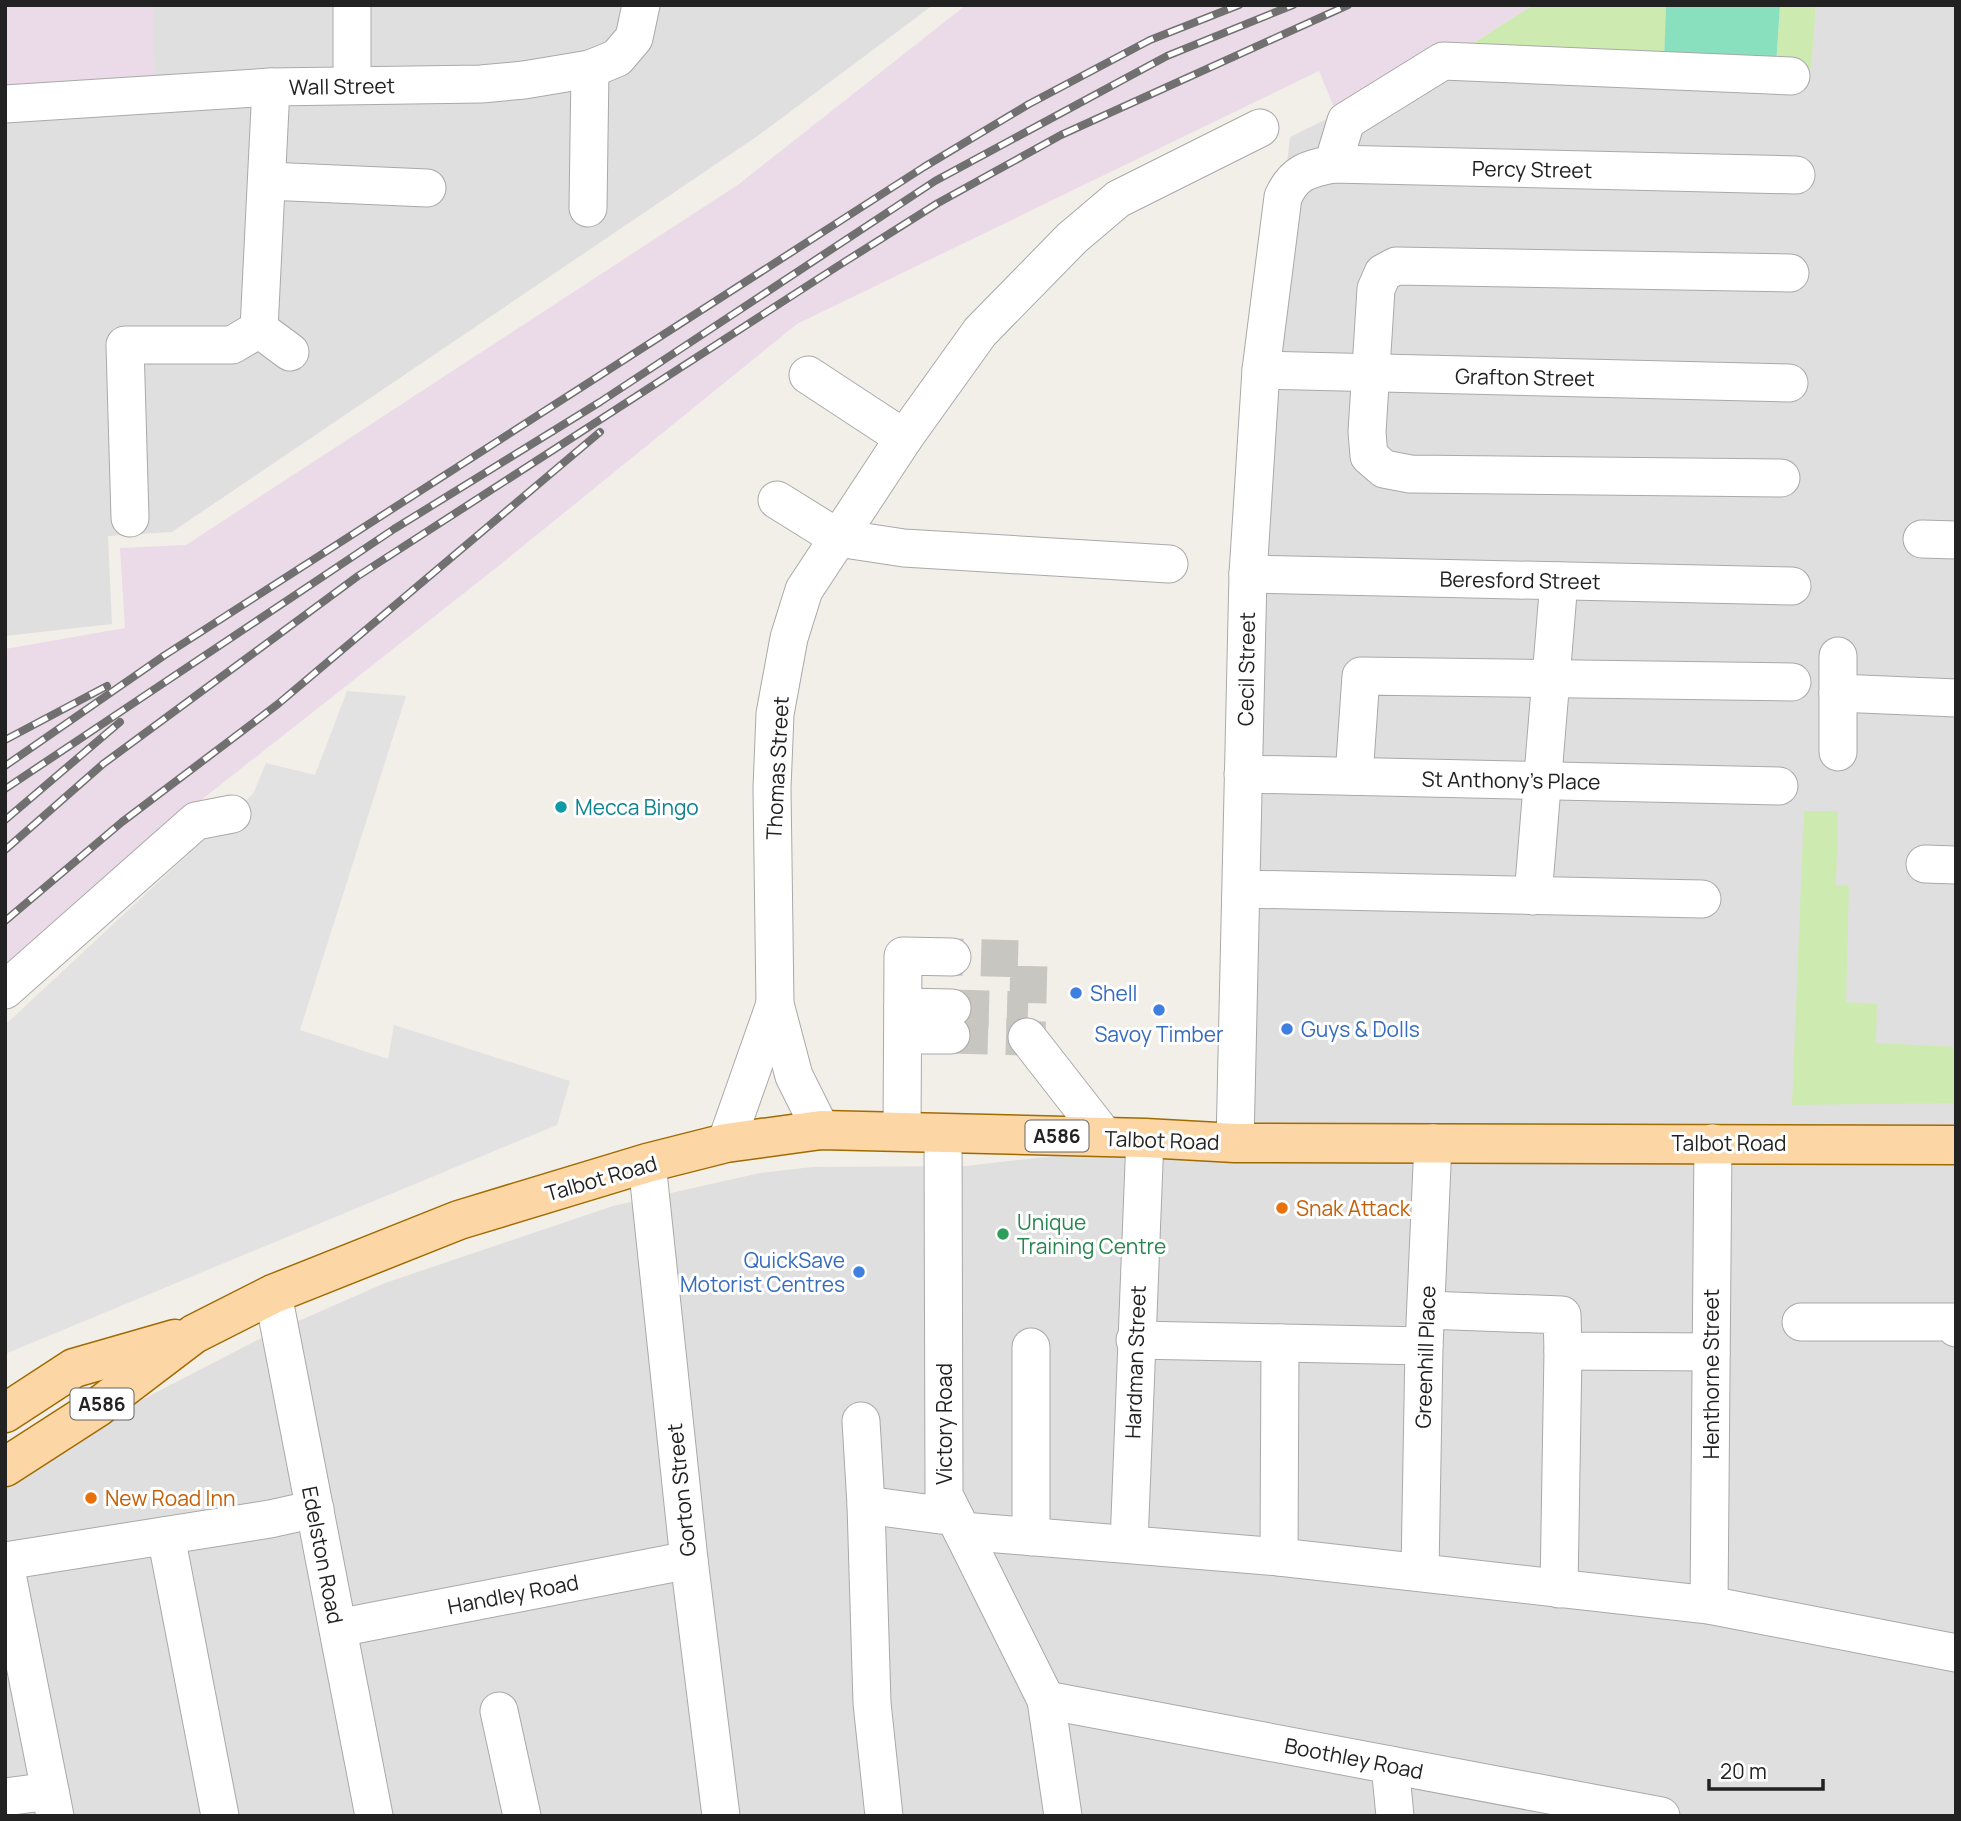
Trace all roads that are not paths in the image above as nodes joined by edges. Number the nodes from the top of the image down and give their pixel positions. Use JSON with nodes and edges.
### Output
{"nodes":[{"id":1,"x":352,"y":5,"type":"edge"},
{"id":2,"x":641,"y":5,"type":"edge"},
{"id":3,"x":590,"y":69,"type":"junction"},
{"id":4,"x":1791,"y":76,"type":"dead end"},
{"id":5,"x":352,"y":85,"type":"junction"},
{"id":6,"x":271,"y":87,"type":"junction"},
{"id":7,"x":5,"y":104,"type":"edge"},
{"id":8,"x":1260,"y":128,"type":"dead end"},
{"id":9,"x":1333,"y":164,"type":"junction"},
{"id":10,"x":1796,"y":175,"type":"dead end"},
{"id":11,"x":267,"y":181,"type":"junction"},
{"id":12,"x":426,"y":188,"type":"dead end"},
{"id":13,"x":1283,"y":197,"type":"joint"},
{"id":14,"x":588,"y":208,"type":"dead end"},
{"id":15,"x":1790,"y":273,"type":"dead end"},
{"id":16,"x":246,"y":337,"type":"junction"},
{"id":17,"x":290,"y":352,"type":"dead end"},
{"id":18,"x":1261,"y":370,"type":"junction"},
{"id":19,"x":1372,"y":374,"type":"junction"},
{"id":20,"x":808,"y":375,"type":"dead end"},
{"id":21,"x":1789,"y":383,"type":"dead end"},
{"id":22,"x":904,"y":438,"type":"junction"},
{"id":23,"x":1781,"y":478,"type":"dead end"},
{"id":24,"x":777,"y":500,"type":"dead end"},
{"id":25,"x":130,"y":518,"type":"dead end"},
{"id":26,"x":838,"y":538,"type":"junction"},
{"id":27,"x":1169,"y":564,"type":"dead end"},
{"id":28,"x":1248,"y":574,"type":"junction"},
{"id":29,"x":1559,"y":581,"type":"junction"},
{"id":30,"x":1792,"y":586,"type":"dead end"},
{"id":31,"x":1838,"y":656,"type":"dead end"},
{"id":32,"x":1551,"y":680,"type":"junction"},
{"id":33,"x":1792,"y":682,"type":"dead end"},
{"id":34,"x":1838,"y":693,"type":"junction"},
{"id":35,"x":1956,"y":698,"type":"edge"},
{"id":36,"x":1838,"y":752,"type":"dead end"},
{"id":37,"x":1243,"y":774,"type":"junction"},
{"id":38,"x":1354,"y":776,"type":"junction"},
{"id":39,"x":1541,"y":781,"type":"junction"},
{"id":40,"x":1779,"y":786,"type":"dead end"},
{"id":41,"x":232,"y":814,"type":"dead end"},
{"id":42,"x":1241,"y":890,"type":"junction"},
{"id":43,"x":1533,"y":896,"type":"junction"},
{"id":44,"x":1702,"y":899,"type":"dead end"},
{"id":45,"x":5,"y":990,"type":"edge"},
{"id":46,"x":775,"y":1004,"type":"junction"},
{"id":47,"x":903,"y":1007,"type":"junction"},
{"id":48,"x":1027,"y":1037,"type":"tunnel mouth"},
{"id":49,"x":821,"y":1130,"type":"junction"},
{"id":50,"x":902,"y":1132,"type":"junction"},
{"id":51,"x":943,"y":1133,"type":"junction"},
{"id":52,"x":1105,"y":1137,"type":"junction"},
{"id":53,"x":1145,"y":1138,"type":"junction"},
{"id":54,"x":726,"y":1143,"type":"junction"},
{"id":55,"x":1235,"y":1143,"type":"junction"},
{"id":56,"x":1433,"y":1143,"type":"junction"},
{"id":57,"x":1713,"y":1143,"type":"junction"},
{"id":58,"x":1956,"y":1145,"type":"edge"},
{"id":59,"x":647,"y":1163,"type":"junction"},
{"id":60,"x":273,"y":1294,"type":"junction"},
{"id":61,"x":1426,"y":1310,"type":"junction"},
{"id":62,"x":1801,"y":1322,"type":"dead end"},
{"id":63,"x":1956,"y":1328,"type":"edge"},
{"id":64,"x":194,"y":1334,"type":"junction"},
{"id":65,"x":1135,"y":1340,"type":"junction"},
{"id":66,"x":1280,"y":1343,"type":"junction"},
{"id":67,"x":1424,"y":1346,"type":"junction"},
{"id":68,"x":1031,"y":1347,"type":"dead end"},
{"id":69,"x":1563,"y":1351,"type":"junction"},
{"id":70,"x":1711,"y":1352,"type":"junction"},
{"id":71,"x":5,"y":1413,"type":"edge"},
{"id":72,"x":861,"y":1421,"type":"dead end"},
{"id":73,"x":5,"y":1467,"type":"edge"},
{"id":74,"x":866,"y":1505,"type":"junction"},
{"id":75,"x":314,"y":1509,"type":"junction"},
{"id":76,"x":959,"y":1524,"type":"junction"},
{"id":77,"x":166,"y":1536,"type":"junction"},
{"id":78,"x":1031,"y":1536,"type":"junction"},
{"id":79,"x":1129,"y":1544,"type":"junction"},
{"id":80,"x":1279,"y":1557,"type":"junction"},
{"id":81,"x":689,"y":1560,"type":"junction"},
{"id":82,"x":5,"y":1562,"type":"edge"},
{"id":83,"x":1420,"y":1572,"type":"junction"},
{"id":84,"x":1559,"y":1589,"type":"junction"},
{"id":85,"x":1709,"y":1605,"type":"junction"},
{"id":86,"x":338,"y":1628,"type":"junction"},
{"id":87,"x":1956,"y":1653,"type":"edge"},
{"id":88,"x":1046,"y":1700,"type":"junction"},
{"id":89,"x":499,"y":1711,"type":"dead end"},
{"id":90,"x":1390,"y":1765,"type":"junction"},
{"id":91,"x":5,"y":1797,"type":"edge"},
{"id":92,"x":52,"y":1803,"type":"edge"},
{"id":93,"x":220,"y":1816,"type":"edge"},
{"id":94,"x":374,"y":1816,"type":"edge"},
{"id":95,"x":522,"y":1816,"type":"edge"},
{"id":96,"x":721,"y":1816,"type":"edge"},
{"id":97,"x":884,"y":1816,"type":"edge"},
{"id":98,"x":1063,"y":1816,"type":"edge"},
{"id":99,"x":1395,"y":1816,"type":"edge"},
{"id":100,"x":1661,"y":1816,"type":"edge"}],
"edges":[{"from":1,"to":5,"type":"street"},
{"from":2,"to":3,"type":"street","name":"Wall Street"},
{"from":3,"to":5,"type":"street","name":"Wall Street"},
{"from":3,"to":14,"type":"street"},
{"from":4,"to":9,"type":"street"},
{"from":5,"to":6,"type":"street","name":"Wall Street"},
{"from":6,"to":7,"type":"street","name":"Wall Street"},
{"from":6,"to":11,"type":"street"},
{"from":8,"to":22,"type":"street","name":"Thomas Street"},
{"from":9,"to":10,"type":"street","name":"Percy Street"},
{"from":9,"to":13,"type":"street","name":"Percy Street"},
{"from":11,"to":12,"type":"street"},
{"from":11,"to":16,"type":"street"},
{"from":13,"to":18,"type":"street","name":"Cecil Street"},
{"from":15,"to":19,"type":"street"},
{"from":16,"to":17,"type":"street"},
{"from":16,"to":25,"type":"street"},
{"from":18,"to":19,"type":"street","name":"Grafton Street"},
{"from":18,"to":28,"type":"street","name":"Cecil Street"},
{"from":19,"to":21,"type":"street","name":"Grafton Street"},
{"from":19,"to":23,"type":"street"},
{"from":20,"to":22,"type":"street"},
{"from":22,"to":26,"type":"street","name":"Thomas Street"},
{"from":24,"to":26,"type":"street"},
{"from":26,"to":27,"type":"street"},
{"from":26,"to":46,"type":"street","name":"Thomas Street"},
{"from":28,"to":29,"type":"street","name":"Beresford Street"},
{"from":28,"to":37,"type":"street","name":"Cecil Street"},
{"from":29,"to":30,"type":"street","name":"Beresford Street"},
{"from":29,"to":32,"type":"street"},
{"from":31,"to":34,"type":"street"},
{"from":32,"to":33,"type":"street"},
{"from":32,"to":38,"type":"street"},
{"from":32,"to":39,"type":"street"},
{"from":34,"to":35,"type":"street"},
{"from":34,"to":36,"type":"street"},
{"from":37,"to":38,"type":"street","name":"St Anthony's Place"},
{"from":37,"to":42,"type":"street","name":"Cecil Street"},
{"from":38,"to":39,"type":"street","name":"St Anthony's Place"},
{"from":39,"to":40,"type":"street","name":"St Anthony's Place"},
{"from":39,"to":43,"type":"street"},
{"from":41,"to":45,"type":"street"},
{"from":42,"to":43,"type":"street"},
{"from":42,"to":55,"type":"street","name":"Cecil Street"},
{"from":43,"to":44,"type":"street"},
{"from":46,"to":49,"type":"street","name":"Thomas Street"},
{"from":46,"to":54,"type":"street","name":"Thomas Street"},
{"from":47,"to":47,"type":"street"},
{"from":47,"to":50,"type":"street"},
{"from":48,"to":52,"type":"street"},
{"from":49,"to":50,"type":"main road","name":"Talbot Road","number":"A586"},
{"from":49,"to":54,"type":"main road","name":"Talbot Road","number":"A586"},
{"from":50,"to":51,"type":"main road","name":"Talbot Road","number":"A586"},
{"from":51,"to":52,"type":"main road","name":"Talbot Road","number":"A586"},
{"from":51,"to":76,"type":"street","name":"Victory Road"},
{"from":52,"to":53,"type":"main road","name":"Talbot Road","number":"A586"},
{"from":53,"to":55,"type":"main road","name":"Talbot Road","number":"A586"},
{"from":53,"to":65,"type":"street","name":"Hardman Street"},
{"from":54,"to":59,"type":"main road","name":"Talbot Road","number":"A586"},
{"from":55,"to":56,"type":"main road","name":"Talbot Road","number":"A586"},
{"from":56,"to":57,"type":"main road","name":"Talbot Road","number":"A586"},
{"from":56,"to":61,"type":"street","name":"Greenhill Place"},
{"from":57,"to":58,"type":"main road","name":"Talbot Road","number":"A586"},
{"from":57,"to":70,"type":"street","name":"Henthorne Street"},
{"from":59,"to":60,"type":"main road","name":"Talbot Road","number":"A586"},
{"from":59,"to":81,"type":"street","name":"Gorton Street"},
{"from":60,"to":64,"type":"main road","name":"Talbot Road","number":"A586"},
{"from":60,"to":75,"type":"street","name":"Edelston Road"},
{"from":61,"to":67,"type":"street","name":"Greenhill Place"},
{"from":61,"to":69,"type":"street"},
{"from":62,"to":63,"type":"street"},
{"from":64,"to":71,"type":"main road","name":"Talbot Road","number":"A586"},
{"from":64,"to":73,"type":"main road","name":"Talbot Road","number":"A586"},
{"from":65,"to":66,"type":"street"},
{"from":65,"to":79,"type":"street","name":"Hardman Street"},
{"from":66,"to":67,"type":"street"},
{"from":66,"to":80,"type":"street"},
{"from":67,"to":83,"type":"street","name":"Greenhill Place"},
{"from":68,"to":78,"type":"street"},
{"from":69,"to":70,"type":"street"},
{"from":69,"to":84,"type":"street"},
{"from":70,"to":85,"type":"street","name":"Henthorne Street"},
{"from":72,"to":74,"type":"street"},
{"from":74,"to":76,"type":"street"},
{"from":74,"to":97,"type":"street"},
{"from":75,"to":77,"type":"street"},
{"from":75,"to":86,"type":"street","name":"Edelston Road"},
{"from":76,"to":78,"type":"street"},
{"from":76,"to":88,"type":"street","name":"Victory Road"},
{"from":77,"to":82,"type":"street"},
{"from":77,"to":93,"type":"street"},
{"from":78,"to":79,"type":"street"},
{"from":79,"to":80,"type":"street"},
{"from":80,"to":83,"type":"street"},
{"from":81,"to":86,"type":"street","name":"Handley Road"},
{"from":81,"to":96,"type":"street","name":"Gorton Street"},
{"from":82,"to":92,"type":"street"},
{"from":83,"to":84,"type":"street"},
{"from":84,"to":85,"type":"street"},
{"from":85,"to":87,"type":"street"},
{"from":86,"to":94,"type":"street","name":"Edelston Road"},
{"from":88,"to":90,"type":"street","name":"Boothley Road"},
{"from":88,"to":98,"type":"street","name":"Victory Road"},
{"from":89,"to":95,"type":"street"},
{"from":90,"to":99,"type":"street"},
{"from":90,"to":100,"type":"street","name":"Boothley Road"},
{"from":91,"to":92,"type":"street"}]}
